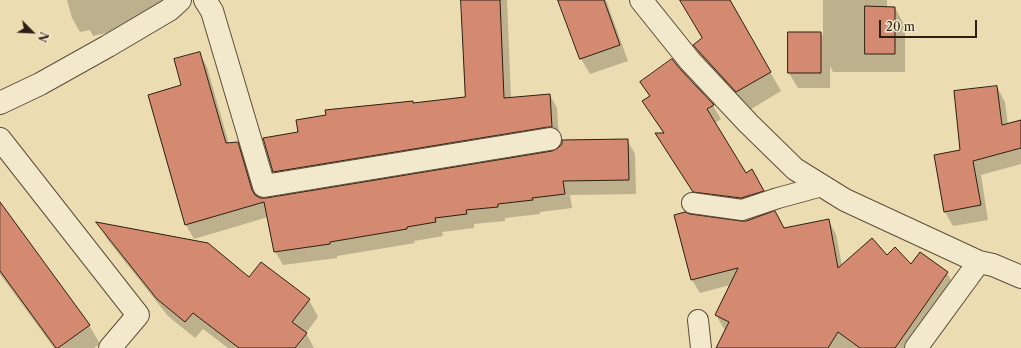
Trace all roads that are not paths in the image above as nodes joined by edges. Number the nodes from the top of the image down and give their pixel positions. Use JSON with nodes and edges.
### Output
{"nodes":[{"id":1,"x":180,"y":0,"type":"edge"},
{"id":2,"x":205,"y":0,"type":"edge"},
{"id":3,"x":641,"y":0,"type":"edge"},
{"id":4,"x":0,"y":103,"type":"edge"},
{"id":5,"x":0,"y":138,"type":"edge"},
{"id":6,"x":550,"y":139,"type":"dead end"},
{"id":7,"x":822,"y":186,"type":"junction"},
{"id":8,"x":692,"y":203,"type":"dead end"},
{"id":9,"x":979,"y":262,"type":"junction"},
{"id":10,"x":1021,"y":277,"type":"edge"},
{"id":11,"x":698,"y":320,"type":"dead end"},
{"id":12,"x":110,"y":348,"type":"edge"},
{"id":13,"x":701,"y":348,"type":"edge"},
{"id":14,"x":916,"y":348,"type":"edge"}],
"edges":[{"from":1,"to":4,"type":"street"},
{"from":2,"to":6,"type":"street"},
{"from":3,"to":7,"type":"street"},
{"from":5,"to":12,"type":"street"},
{"from":7,"to":8,"type":"lane"},
{"from":7,"to":9,"type":"street"},
{"from":9,"to":10,"type":"street"},
{"from":9,"to":14,"type":"street"},
{"from":11,"to":13,"type":"lane"}]}
